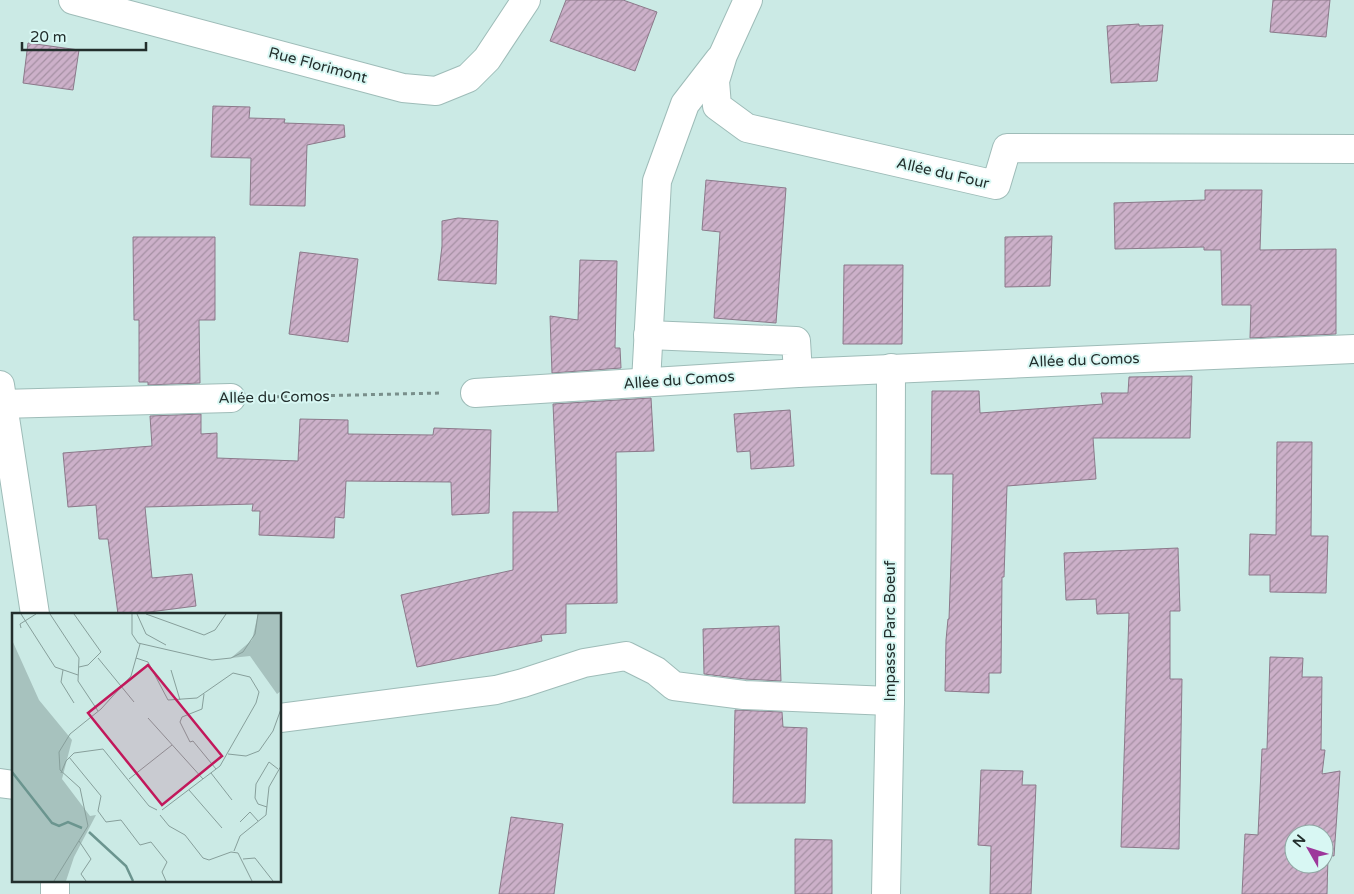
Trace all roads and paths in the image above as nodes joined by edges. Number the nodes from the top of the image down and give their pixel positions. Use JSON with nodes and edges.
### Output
{"nodes":[{"id":1,"x":73,"y":0,"type":"edge"},
{"id":2,"x":526,"y":0,"type":"edge"},
{"id":3,"x":748,"y":0,"type":"edge"},
{"id":4,"x":723,"y":55,"type":"junction"},
{"id":5,"x":1354,"y":149,"type":"edge"},
{"id":6,"x":648,"y":335,"type":"junction"},
{"id":7,"x":1354,"y":348,"type":"edge"},
{"id":8,"x":891,"y":368,"type":"junction"},
{"id":9,"x":798,"y":373,"type":"junction"},
{"id":10,"x":646,"y":382,"type":"junction"},
{"id":11,"x":475,"y":392,"type":"joint"},
{"id":12,"x":1,"y":398,"type":"edge"},
{"id":13,"x":231,"y":398,"type":"joint"},
{"id":14,"x":35,"y":613,"type":"edge"},
{"id":15,"x":890,"y":702,"type":"junction"},
{"id":16,"x":281,"y":718,"type":"edge"},
{"id":17,"x":886,"y":894,"type":"edge"}],
"edges":[{"from":1,"to":2,"type":"street","name":"Rue Florimont"},
{"from":3,"to":4,"type":"street","name":"Allée du Four"},
{"from":4,"to":5,"type":"street","name":"Allée du Four"},
{"from":4,"to":6,"type":"street"},
{"from":6,"to":9,"type":"street"},
{"from":6,"to":10,"type":"street"},
{"from":7,"to":8,"type":"street","name":"Allée du Comos"},
{"from":8,"to":9,"type":"street","name":"Allée du Comos"},
{"from":8,"to":15,"type":"street","name":"Impasse Parc Boeuf"},
{"from":9,"to":10,"type":"street","name":"Allée du Comos"},
{"from":10,"to":11,"type":"street","name":"Allée du Comos"},
{"from":11,"to":13,"type":"path","name":"Allée du Comos"},
{"from":12,"to":13,"type":"street","name":"Allée du Comos"},
{"from":12,"to":14,"type":"street"},
{"from":15,"to":16,"type":"street"},
{"from":15,"to":17,"type":"street","name":"Impasse Parc Boeuf"}]}
